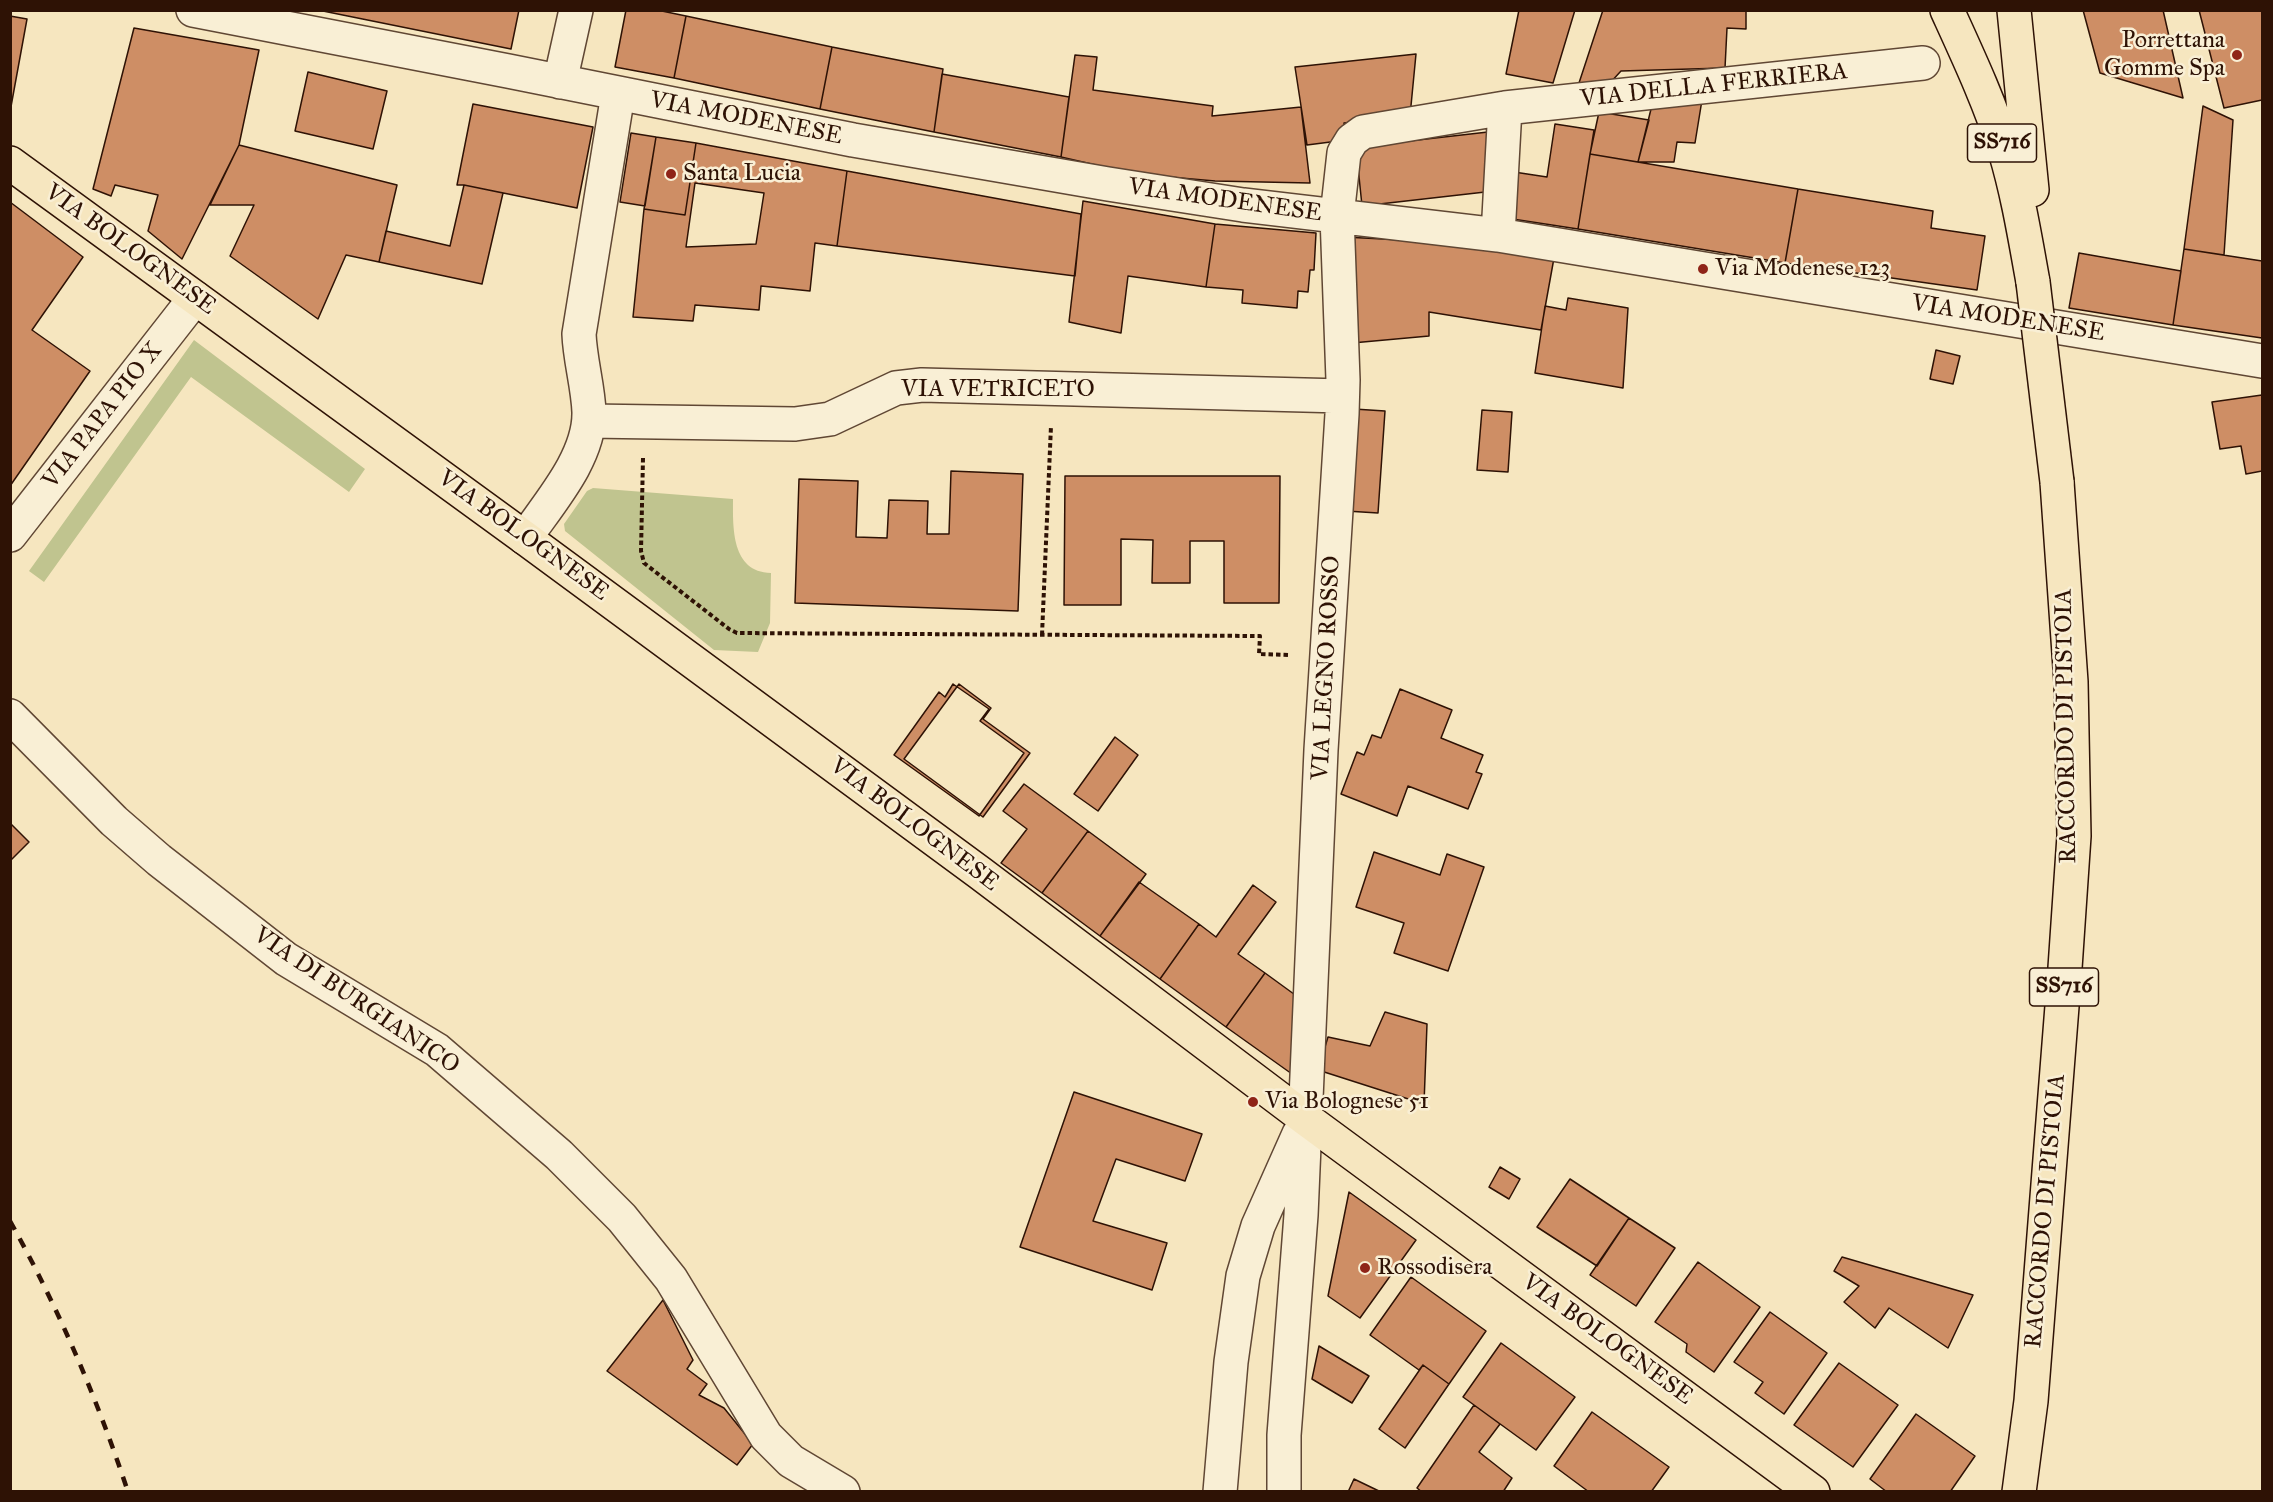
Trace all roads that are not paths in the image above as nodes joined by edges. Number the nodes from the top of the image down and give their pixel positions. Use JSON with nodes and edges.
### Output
{"nodes":[{"id":1,"x":193,"y":10,"type":"edge"},
{"id":2,"x":576,"y":10,"type":"edge"},
{"id":3,"x":1947,"y":10,"type":"edge"},
{"id":4,"x":2014,"y":10,"type":"edge"},
{"id":5,"x":1923,"y":63,"type":"dead end"},
{"id":6,"x":560,"y":82,"type":"junction"},
{"id":7,"x":618,"y":94,"type":"junction"},
{"id":8,"x":1505,"y":108,"type":"junction"},
{"id":9,"x":10,"y":163,"type":"edge"},
{"id":10,"x":1337,"y":216,"type":"junction"},
{"id":11,"x":1498,"y":235,"type":"junction"},
{"id":12,"x":2033,"y":282,"type":"junction"},
{"id":13,"x":195,"y":298,"type":"junction"},
{"id":14,"x":2262,"y":361,"type":"edge"},
{"id":15,"x":1342,"y":396,"type":"junction"},
{"id":16,"x":589,"y":421,"type":"junction"},
{"id":17,"x":10,"y":535,"type":"edge"},
{"id":18,"x":525,"y":538,"type":"junction"},
{"id":19,"x":10,"y":716,"type":"edge"},
{"id":20,"x":1306,"y":1119,"type":"junction"},
{"id":21,"x":843,"y":1491,"type":"edge"},
{"id":22,"x":1220,"y":1491,"type":"edge"},
{"id":23,"x":1284,"y":1491,"type":"edge"},
{"id":24,"x":1813,"y":1491,"type":"edge"},
{"id":25,"x":2019,"y":1491,"type":"edge"}],
"edges":[{"from":1,"to":6,"type":"street","name":"VIA MODENESE"},
{"from":2,"to":6,"type":"street"},
{"from":3,"to":12,"type":"main road","name":"RACCORDO DI PISTOIA","number":"SS716"},
{"from":4,"to":12,"type":"main road"},
{"from":5,"to":8,"type":"street","name":"VIA DELLA FERRIERA"},
{"from":6,"to":7,"type":"street","name":"VIA MODENESE"},
{"from":7,"to":10,"type":"street","name":"VIA MODENESE"},
{"from":7,"to":16,"type":"street"},
{"from":8,"to":10,"type":"street","name":"VIA DELLA FERRIERA"},
{"from":8,"to":11,"type":"street"},
{"from":9,"to":13,"type":"main road","name":"VIA BOLOGNESE"},
{"from":10,"to":11,"type":"street","name":"VIA MODENESE"},
{"from":10,"to":15,"type":"street","name":"VIA LEGNO ROSSO"},
{"from":11,"to":14,"type":"street","name":"VIA MODENESE"},
{"from":12,"to":25,"type":"main road","name":"RACCORDO DI PISTOIA","number":"SS716","bridge":true},
{"from":13,"to":17,"type":"street","name":"VIA PAPA PIO X"},
{"from":13,"to":18,"type":"main road","name":"VIA BOLOGNESE"},
{"from":15,"to":16,"type":"street","name":"VIA VETRICETO"},
{"from":15,"to":20,"type":"street","name":"VIA LEGNO ROSSO"},
{"from":16,"to":18,"type":"street"},
{"from":18,"to":20,"type":"main road","name":"VIA BOLOGNESE"},
{"from":19,"to":21,"type":"street","name":"VIA DI BURGIANICO"},
{"from":20,"to":22,"type":"street"},
{"from":20,"to":23,"type":"street","name":"VIA LEGNO ROSSO"},
{"from":20,"to":24,"type":"main road","name":"VIA BOLOGNESE"}]}
